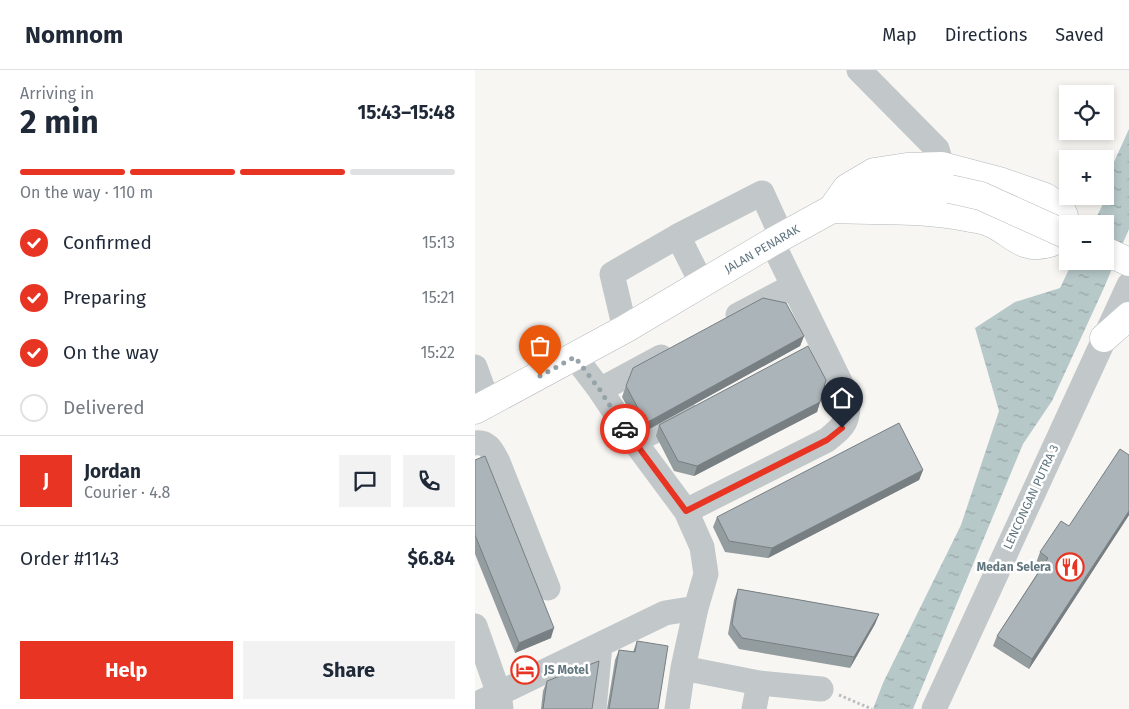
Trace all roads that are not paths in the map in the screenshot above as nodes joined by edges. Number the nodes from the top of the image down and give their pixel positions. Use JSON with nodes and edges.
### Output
{"nodes":[{"id":1,"x":859,"y":70,"type":"edge"},
{"id":2,"x":946,"y":177,"type":"junction"},
{"id":3,"x":832,"y":209,"type":"junction"},
{"id":4,"x":1059,"y":231,"type":"edge"},
{"id":5,"x":678,"y":236,"type":"junction"},
{"id":6,"x":777,"y":240,"type":"junction"},
{"id":7,"x":1114,"y":256,"type":"edge"},
{"id":8,"x":1129,"y":262,"type":"edge"},
{"id":9,"x":702,"y":284,"type":"junction"},
{"id":10,"x":1129,"y":285,"type":"edge"},
{"id":11,"x":793,"y":286,"type":"junction"},
{"id":12,"x":1129,"y":316,"type":"edge"},
{"id":13,"x":723,"y":324,"type":"edge"},
{"id":14,"x":625,"y":329,"type":"junction"},
{"id":15,"x":1104,"y":338,"type":"junction"},
{"id":16,"x":679,"y":347,"type":"edge"},
{"id":17,"x":575,"y":357,"type":"junction"},
{"id":18,"x":475,"y":367,"type":"edge"},
{"id":19,"x":600,"y":390,"type":"junction"},
{"id":20,"x":705,"y":406,"type":"edge"},
{"id":21,"x":481,"y":407,"type":"edge"},
{"id":22,"x":634,"y":441,"type":"junction"},
{"id":23,"x":475,"y":444,"type":"edge"},
{"id":24,"x":686,"y":511,"type":"junction"},
{"id":25,"x":548,"y":588,"type":"dead end"},
{"id":26,"x":696,"y":608,"type":"junction"},
{"id":27,"x":475,"y":626,"type":"edge"},
{"id":28,"x":600,"y":645,"type":"junction"},
{"id":29,"x":683,"y":668,"type":"junction"},
{"id":30,"x":759,"y":683,"type":"junction"},
{"id":31,"x":832,"y":693,"type":"road end"},
{"id":32,"x":500,"y":701,"type":"edge"},
{"id":33,"x":475,"y":705,"type":"edge"},
{"id":34,"x":594,"y":709,"type":"edge"},
{"id":35,"x":677,"y":709,"type":"edge"},
{"id":36,"x":754,"y":709,"type":"edge"},
{"id":37,"x":934,"y":709,"type":"edge"}],
"edges":[{"from":1,"to":2,"type":"street"},
{"from":2,"to":3,"type":"main road","name":"JALAN PENARAK"},
{"from":2,"to":3,"type":"main road"},
{"from":2,"to":4,"type":"main road","name":"JALAN PENARAK","bridge":true},
{"from":3,"to":6,"type":"main road","name":"JALAN PENARAK"},
{"from":5,"to":6,"type":"street"},
{"from":5,"to":9,"type":"street"},
{"from":5,"to":14,"type":"street"},
{"from":6,"to":9,"type":"main road","name":"JALAN PENARAK"},
{"from":6,"to":11,"type":"street"},
{"from":7,"to":8,"type":"main road"},
{"from":9,"to":14,"type":"main road","name":"JALAN PENARAK"},
{"from":10,"to":15,"type":"street","name":"LENCONGAN PUTRA 3"},
{"from":11,"to":13,"type":"street"},
{"from":11,"to":24,"type":"street"},
{"from":12,"to":15,"type":"main road"},
{"from":14,"to":17,"type":"main road","name":"JALAN PENARAK"},
{"from":15,"to":37,"type":"street","name":"LENCONGAN PUTRA 3"},
{"from":16,"to":19,"type":"street"},
{"from":17,"to":19,"type":"street"},
{"from":17,"to":21,"type":"main road","name":"JALAN PENARAK"},
{"from":18,"to":21,"type":"street"},
{"from":19,"to":22,"type":"street"},
{"from":20,"to":22,"type":"street"},
{"from":22,"to":24,"type":"street"},
{"from":23,"to":25,"type":"street"},
{"from":24,"to":26,"type":"street"},
{"from":26,"to":28,"type":"street"},
{"from":26,"to":29,"type":"street"},
{"from":27,"to":32,"type":"street"},
{"from":28,"to":32,"type":"street"},
{"from":28,"to":34,"type":"street"},
{"from":29,"to":30,"type":"street"},
{"from":29,"to":35,"type":"street"},
{"from":30,"to":31,"type":"street"},
{"from":30,"to":36,"type":"street"},
{"from":32,"to":33,"type":"street"}]}
